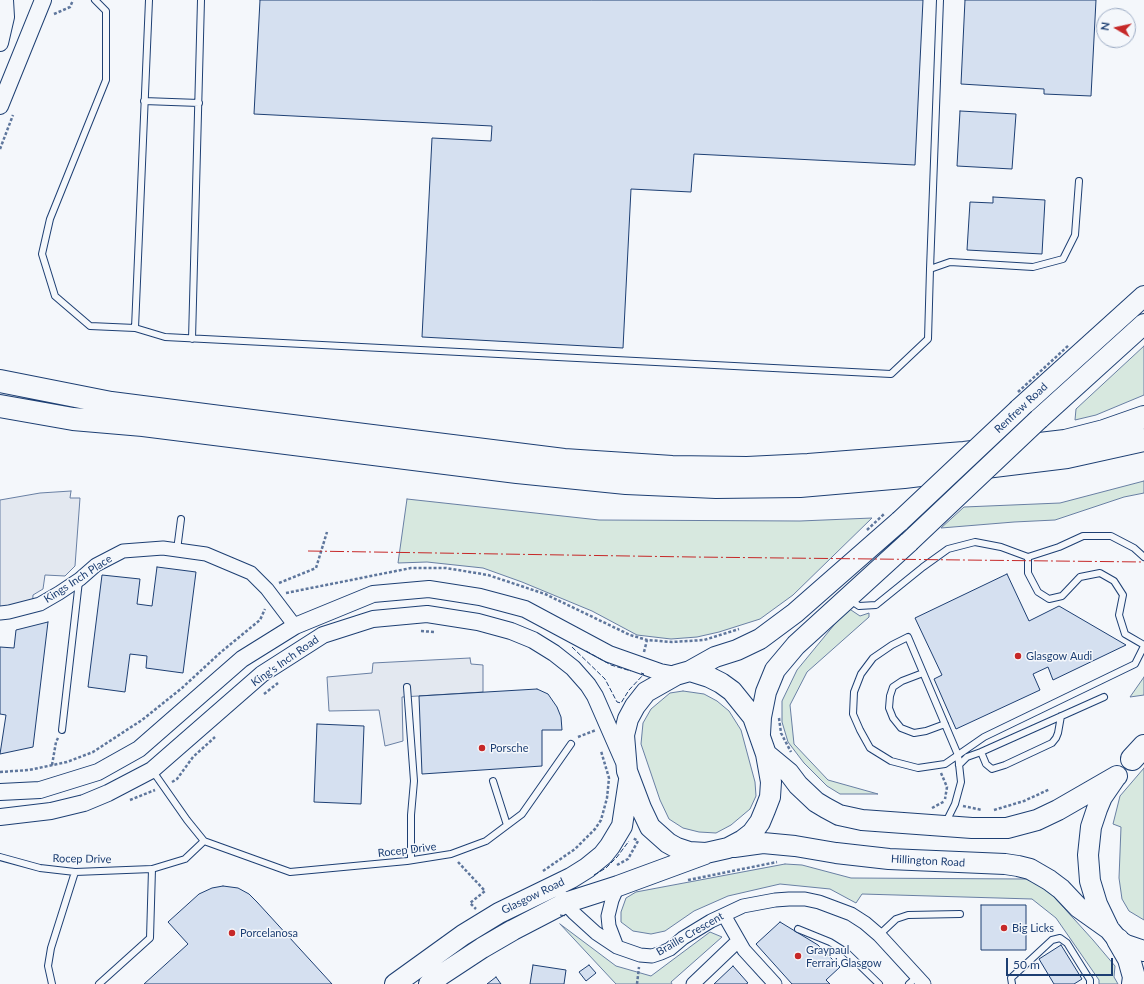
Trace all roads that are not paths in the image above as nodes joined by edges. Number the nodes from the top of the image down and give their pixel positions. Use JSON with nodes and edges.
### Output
{"nodes":[{"id":1,"x":5,"y":0,"type":"edge"},
{"id":2,"x":43,"y":0,"type":"edge"},
{"id":3,"x":90,"y":0,"type":"edge"},
{"id":4,"x":149,"y":0,"type":"edge"},
{"id":5,"x":202,"y":0,"type":"edge"},
{"id":6,"x":940,"y":0,"type":"edge"},
{"id":7,"x":96,"y":1,"type":"edge"},
{"id":8,"x":0,"y":43,"type":"edge"},
{"id":9,"x":144,"y":101,"type":"junction"},
{"id":10,"x":199,"y":103,"type":"junction"},
{"id":11,"x":0,"y":106,"type":"edge"},
{"id":12,"x":1079,"y":181,"type":"dead end"},
{"id":13,"x":930,"y":269,"type":"junction"},
{"id":14,"x":1144,"y":296,"type":"edge"},
{"id":15,"x":1144,"y":324,"type":"edge"},
{"id":16,"x":135,"y":328,"type":"junction"},
{"id":17,"x":192,"y":339,"type":"junction"},
{"id":18,"x":0,"y":381,"type":"edge"},
{"id":19,"x":0,"y":406,"type":"edge"},
{"id":20,"x":1144,"y":417,"type":"edge"},
{"id":21,"x":1144,"y":440,"type":"edge"},
{"id":22,"x":181,"y":519,"type":"dead end"},
{"id":23,"x":177,"y":550,"type":"junction"},
{"id":24,"x":1028,"y":557,"type":"junction"},
{"id":25,"x":1144,"y":557,"type":"edge"},
{"id":26,"x":80,"y":579,"type":"junction"},
{"id":27,"x":847,"y":598,"type":"junction"},
{"id":28,"x":0,"y":613,"type":"edge"},
{"id":29,"x":295,"y":626,"type":"junction"},
{"id":30,"x":1144,"y":646,"type":"edge"},
{"id":31,"x":683,"y":673,"type":"junction"},
{"id":32,"x":923,"y":673,"type":"junction"},
{"id":33,"x":407,"y":687,"type":"dead end"},
{"id":34,"x":1104,"y":697,"type":"dead end"},
{"id":35,"x":1062,"y":716,"type":"junction"},
{"id":36,"x":945,"y":724,"type":"junction"},
{"id":37,"x":62,"y":730,"type":"road end"},
{"id":38,"x":571,"y":744,"type":"road end"},
{"id":39,"x":763,"y":745,"type":"junction"},
{"id":40,"x":981,"y":752,"type":"junction"},
{"id":41,"x":1140,"y":753,"type":"edge"},
{"id":42,"x":958,"y":755,"type":"junction"},
{"id":43,"x":959,"y":765,"type":"junction"},
{"id":44,"x":152,"y":770,"type":"junction"},
{"id":45,"x":628,"y":775,"type":"junction"},
{"id":46,"x":1117,"y":776,"type":"junction"},
{"id":47,"x":493,"y":781,"type":"dead end"},
{"id":48,"x":0,"y":792,"type":"edge"},
{"id":49,"x":0,"y":817,"type":"edge"},
{"id":50,"x":507,"y":825,"type":"junction"},
{"id":51,"x":945,"y":826,"type":"junction"},
{"id":52,"x":204,"y":841,"type":"junction"},
{"id":53,"x":728,"y":848,"type":"junction"},
{"id":54,"x":706,"y":853,"type":"junction"},
{"id":55,"x":0,"y":857,"type":"edge"},
{"id":56,"x":411,"y":860,"type":"junction"},
{"id":57,"x":152,"y":869,"type":"junction"},
{"id":58,"x":75,"y":872,"type":"junction"},
{"id":59,"x":556,"y":885,"type":"junction"},
{"id":60,"x":618,"y":886,"type":"junction"},
{"id":61,"x":565,"y":903,"type":"junction"},
{"id":62,"x":960,"y":914,"type":"dead end"},
{"id":63,"x":724,"y":915,"type":"junction"},
{"id":64,"x":798,"y":929,"type":"dead end"},
{"id":65,"x":879,"y":935,"type":"junction"},
{"id":66,"x":1113,"y":935,"type":"junction"},
{"id":67,"x":738,"y":941,"type":"junction"},
{"id":68,"x":617,"y":947,"type":"junction"},
{"id":69,"x":1144,"y":951,"type":"edge"},
{"id":70,"x":916,"y":982,"type":"edge"},
{"id":71,"x":52,"y":984,"type":"edge"},
{"id":72,"x":99,"y":984,"type":"edge"},
{"id":73,"x":395,"y":984,"type":"edge"},
{"id":74,"x":429,"y":984,"type":"edge"},
{"id":75,"x":693,"y":984,"type":"edge"},
{"id":76,"x":775,"y":984,"type":"edge"},
{"id":77,"x":879,"y":984,"type":"edge"},
{"id":78,"x":1012,"y":984,"type":"edge"},
{"id":79,"x":1090,"y":984,"type":"edge"},
{"id":80,"x":1133,"y":984,"type":"edge"}],
"edges":[{"from":1,"to":8,"type":"street"},
{"from":2,"to":11,"type":"street"},
{"from":3,"to":7,"type":"lane"},
{"from":4,"to":9,"type":"lane"},
{"from":5,"to":10,"type":"lane"},
{"from":6,"to":13,"type":"lane"},
{"from":7,"to":16,"type":"lane"},
{"from":9,"to":10,"type":"lane"},
{"from":9,"to":16,"type":"lane"},
{"from":10,"to":17,"type":"lane"},
{"from":12,"to":13,"type":"lane"},
{"from":13,"to":17,"type":"lane"},
{"from":14,"to":31,"type":"main road","name":"Renfrew Road","bridge":true},
{"from":15,"to":27,"type":"main road","name":"Renfrew Road","bridge":true},
{"from":16,"to":17,"type":"lane"},
{"from":18,"to":20,"type":"highway"},
{"from":19,"to":21,"type":"highway"},
{"from":22,"to":23,"type":"lane"},
{"from":23,"to":26,"type":"street","name":"Kings Inch Place"},
{"from":23,"to":29,"type":"street","name":"Kings Inch Place"},
{"from":24,"to":25,"type":"lane"},
{"from":24,"to":27,"type":"lane"},
{"from":24,"to":30,"type":"lane"},
{"from":26,"to":28,"type":"street","name":"Kings Inch Place"},
{"from":26,"to":37,"type":"lane"},
{"from":27,"to":39,"type":"main road","name":"Renfrew Road"},
{"from":29,"to":31,"type":"street","name":"King's Inch Road"},
{"from":29,"to":48,"type":"street","name":"King's Inch Road"},
{"from":30,"to":42,"type":"lane"},
{"from":31,"to":39,"type":"main road"},
{"from":31,"to":45,"type":"main road","name":"Renfrew Road"},
{"from":32,"to":36,"type":"lane"},
{"from":32,"to":36,"type":"lane"},
{"from":32,"to":42,"type":"lane"},
{"from":33,"to":56,"type":"lane"},
{"from":34,"to":35,"type":"lane"},
{"from":35,"to":40,"type":"lane"},
{"from":35,"to":40,"type":"lane"},
{"from":36,"to":42,"type":"lane"},
{"from":38,"to":50,"type":"lane","name":"Rocep Drive"},
{"from":39,"to":51,"type":"main road"},
{"from":39,"to":53,"type":"main road"},
{"from":40,"to":43,"type":"lane"},
{"from":41,"to":46,"type":"main road"},
{"from":42,"to":43,"type":"lane"},
{"from":43,"to":51,"type":"lane"},
{"from":44,"to":45,"type":"street","name":"King's Inch Road"},
{"from":44,"to":49,"type":"street","name":"King's Inch Road"},
{"from":44,"to":52,"type":"lane"},
{"from":45,"to":54,"type":"main road"},
{"from":45,"to":59,"type":"main road","name":"Glasgow Road"},
{"from":46,"to":51,"type":"main road"},
{"from":46,"to":66,"type":"main road"},
{"from":47,"to":50,"type":"lane"},
{"from":50,"to":56,"type":"lane","name":"Rocep Drive"},
{"from":52,"to":56,"type":"lane","name":"Rocep Drive"},
{"from":52,"to":57,"type":"lane","name":"Rocep Drive"},
{"from":53,"to":54,"type":"main road"},
{"from":53,"to":66,"type":"main road","name":"Hillington Road"},
{"from":54,"to":60,"type":"main road","name":"Glasgow Road"},
{"from":55,"to":58,"type":"lane","name":"Rocep Drive"},
{"from":57,"to":58,"type":"lane","name":"Rocep Drive"},
{"from":57,"to":72,"type":"lane"},
{"from":58,"to":71,"type":"lane"},
{"from":59,"to":61,"type":"street","name":"Braille Crescent"},
{"from":59,"to":73,"type":"main road","name":"Glasgow Road"},
{"from":60,"to":61,"type":"main road","name":"Glasgow Road"},
{"from":60,"to":68,"type":"street"},
{"from":61,"to":68,"type":"street","name":"Braille Crescent"},
{"from":61,"to":74,"type":"main road","name":"Glasgow Road"},
{"from":62,"to":65,"type":"lane"},
{"from":63,"to":65,"type":"street","name":"Braille Crescent"},
{"from":63,"to":67,"type":"street"},
{"from":63,"to":68,"type":"street","name":"Braille Crescent"},
{"from":64,"to":77,"type":"lane"},
{"from":65,"to":70,"type":"street","name":"Braille Crescent"},
{"from":66,"to":69,"type":"main road","name":"Hillington Road"},
{"from":66,"to":80,"type":"highway"},
{"from":67,"to":75,"type":"street"},
{"from":67,"to":76,"type":"street"},
{"from":78,"to":79,"type":"lane"}]}
